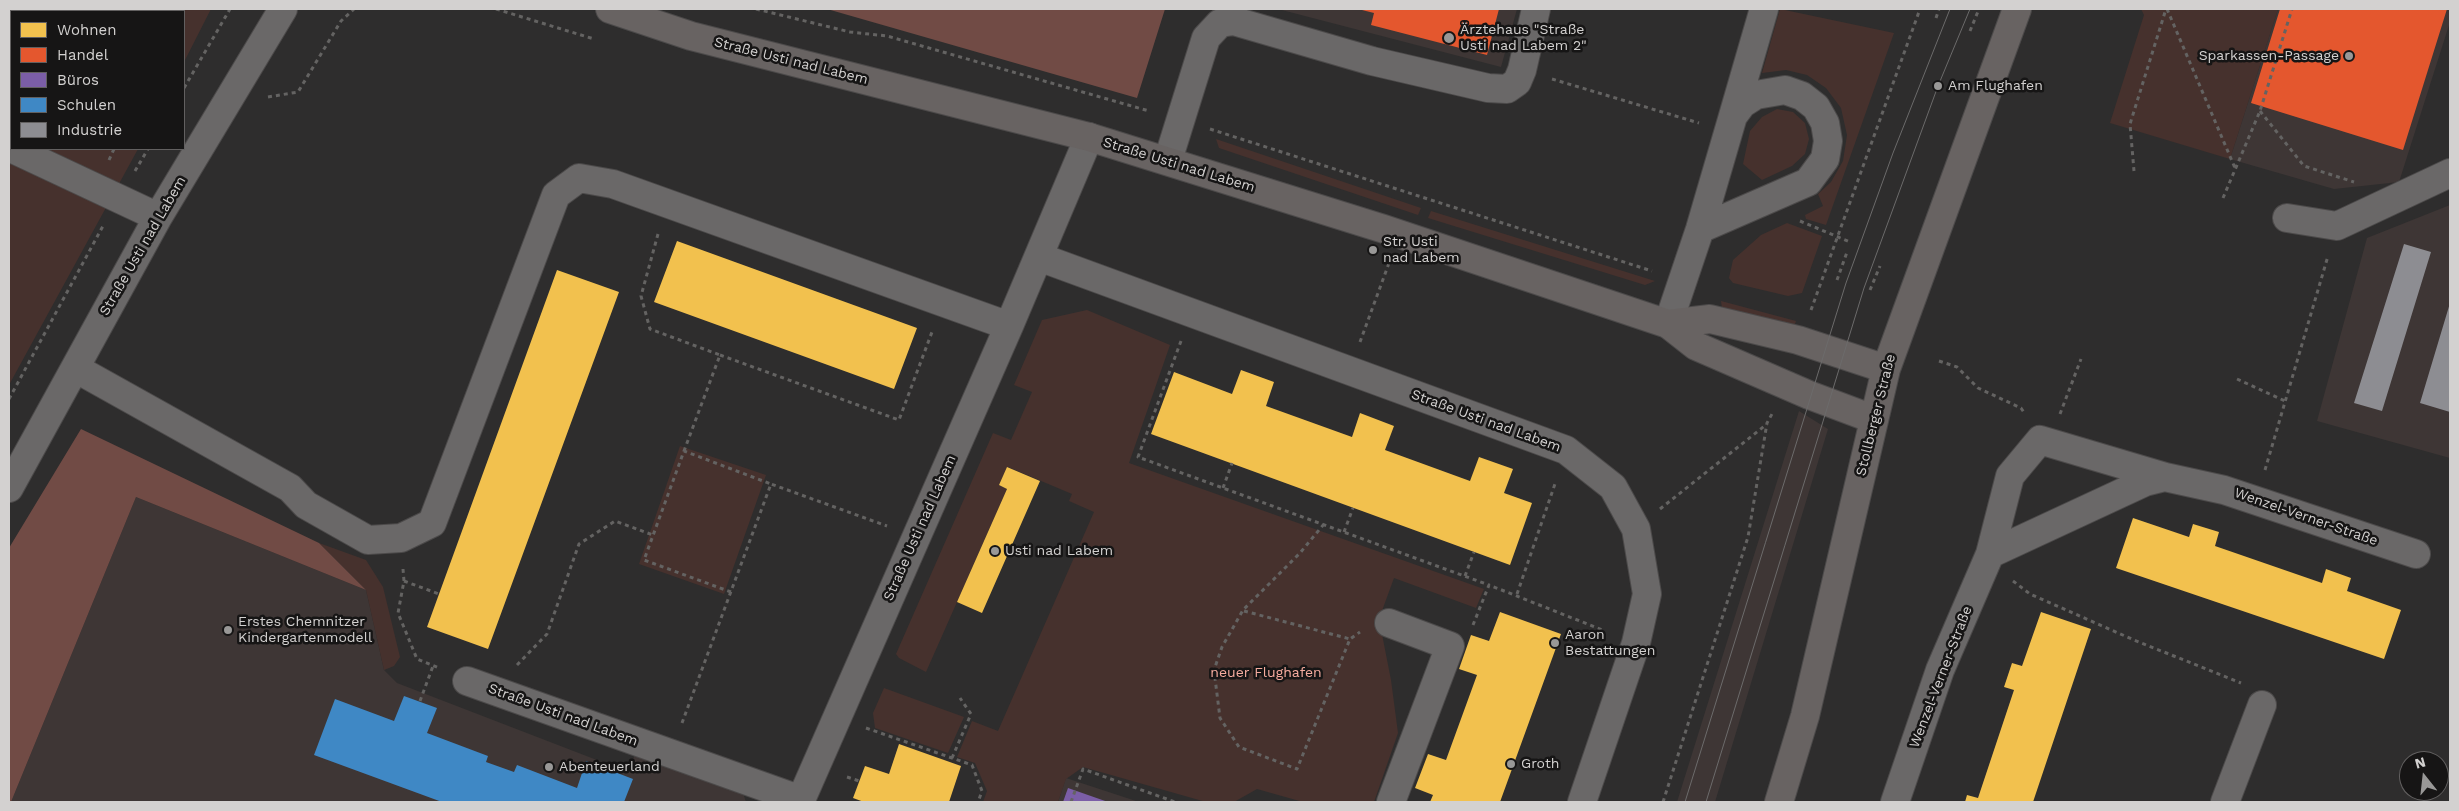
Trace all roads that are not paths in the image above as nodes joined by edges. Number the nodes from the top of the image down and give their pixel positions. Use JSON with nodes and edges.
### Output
{"nodes":[{"id":1,"x":283,"y":9,"type":"edge"},
{"id":2,"x":610,"y":9,"type":"edge"},
{"id":3,"x":1536,"y":9,"type":"edge"},
{"id":4,"x":1764,"y":9,"type":"edge"},
{"id":5,"x":2017,"y":9,"type":"edge"},
{"id":6,"x":1730,"y":124,"type":"junction"},
{"id":7,"x":1089,"y":137,"type":"junction"},
{"id":8,"x":15,"y":150,"type":"edge"},
{"id":9,"x":1168,"y":160,"type":"junction"},
{"id":10,"x":2450,"y":173,"type":"edge"},
{"id":11,"x":158,"y":217,"type":"junction"},
{"id":12,"x":2288,"y":218,"type":"dead end"},
{"id":13,"x":1700,"y":229,"type":"junction"},
{"id":14,"x":1039,"y":256,"type":"junction"},
{"id":15,"x":1668,"y":324,"type":"junction"},
{"id":16,"x":1009,"y":326,"type":"junction"},
{"id":17,"x":75,"y":368,"type":"junction"},
{"id":18,"x":1886,"y":369,"type":"junction"},
{"id":19,"x":1874,"y":419,"type":"junction"},
{"id":20,"x":2165,"y":478,"type":"junction"},
{"id":21,"x":9,"y":488,"type":"edge"},
{"id":22,"x":1990,"y":554,"type":"junction"},
{"id":23,"x":2416,"y":554,"type":"dead end"},
{"id":24,"x":1389,"y":623,"type":"road end"},
{"id":25,"x":467,"y":681,"type":"road end"},
{"id":26,"x":2262,"y":705,"type":"road end"},
{"id":27,"x":801,"y":801,"type":"edge"},
{"id":28,"x":1391,"y":802,"type":"edge"},
{"id":29,"x":1582,"y":802,"type":"edge"},
{"id":30,"x":1779,"y":802,"type":"edge"},
{"id":31,"x":1895,"y":802,"type":"edge"},
{"id":32,"x":2226,"y":802,"type":"edge"}],
"edges":[{"from":1,"to":11,"type":"street","name":"Straße Usti nad Labem"},
{"from":2,"to":7,"type":"main road","name":"Straße Usti nad Labem"},
{"from":3,"to":9,"type":"street"},
{"from":4,"to":6,"type":"street"},
{"from":5,"to":18,"type":"main road","name":"Stollberger Straße"},
{"from":6,"to":13,"type":"street"},
{"from":6,"to":13,"type":"street"},
{"from":7,"to":9,"type":"main road","name":"Straße Usti nad Labem"},
{"from":7,"to":14,"type":"street","name":"Straße Usti nad Labem"},
{"from":8,"to":11,"type":"street"},
{"from":9,"to":15,"type":"main road","name":"Straße Usti nad Labem"},
{"from":10,"to":12,"type":"street"},
{"from":11,"to":17,"type":"street","name":"Straße Usti nad Labem"},
{"from":13,"to":15,"type":"street"},
{"from":14,"to":16,"type":"street","name":"Straße Usti nad Labem"},
{"from":14,"to":29,"type":"street","name":"Straße Usti nad Labem"},
{"from":15,"to":18,"type":"main road","name":"Straße Usti nad Labem"},
{"from":15,"to":19,"type":"main road","name":"Straße Usti nad Labem"},
{"from":16,"to":17,"type":"street"},
{"from":16,"to":27,"type":"street","name":"Straße Usti nad Labem"},
{"from":17,"to":21,"type":"street","name":"Straße Usti nad Labem"},
{"from":18,"to":19,"type":"main road","name":"Stollberger Straße"},
{"from":19,"to":30,"type":"main road","name":"Stollberger Straße"},
{"from":20,"to":22,"type":"street","name":"Wenzel-Verner-Straße"},
{"from":20,"to":22,"type":"street","name":"Wenzel-Verner-Straße"},
{"from":20,"to":23,"type":"street","name":"Wenzel-Verner-Straße"},
{"from":22,"to":31,"type":"street","name":"Wenzel-Verner-Straße"},
{"from":24,"to":28,"type":"street"},
{"from":25,"to":27,"type":"street","name":"Straße Usti nad Labem"},
{"from":26,"to":32,"type":"street"}]}
